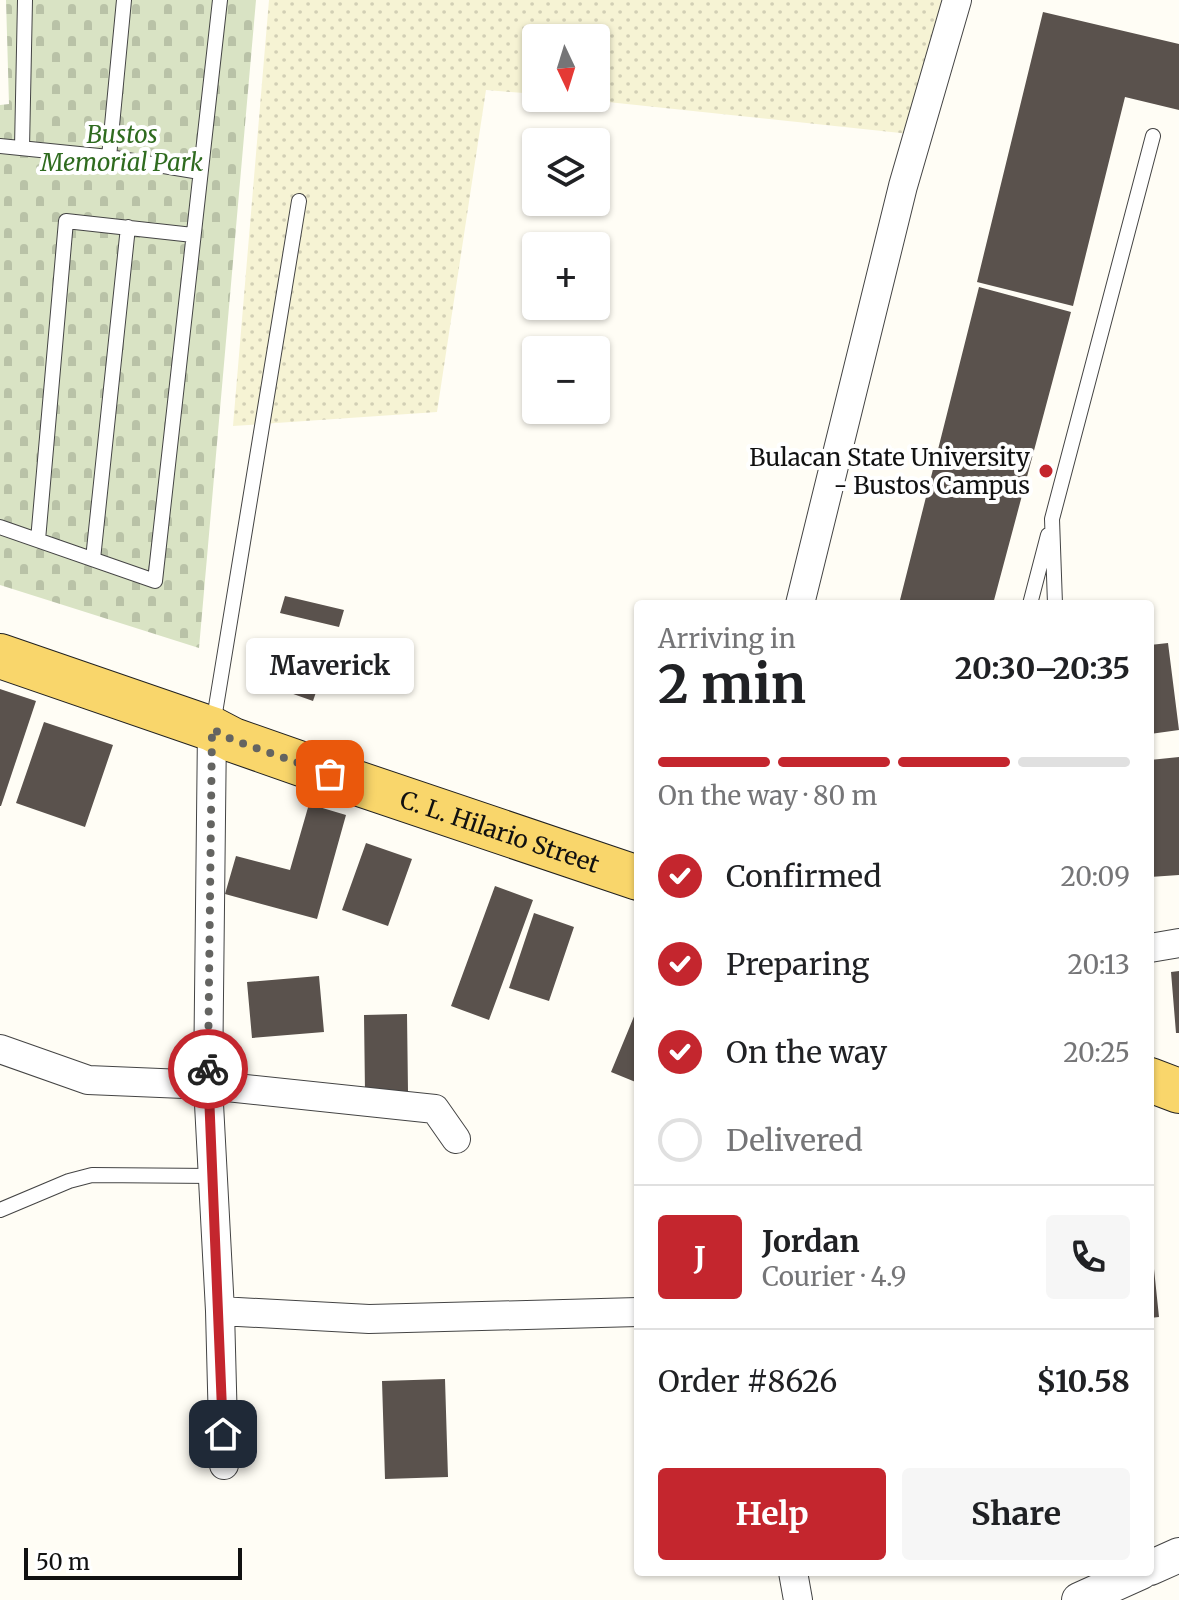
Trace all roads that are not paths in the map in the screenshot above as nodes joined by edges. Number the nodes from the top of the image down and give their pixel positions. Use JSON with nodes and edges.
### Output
{"nodes":[{"id":1,"x":25,"y":0,"type":"edge"},
{"id":2,"x":124,"y":0,"type":"edge"},
{"id":3,"x":220,"y":0,"type":"edge"},
{"id":4,"x":957,"y":0,"type":"edge"},
{"id":5,"x":1153,"y":136,"type":"dead end"},
{"id":6,"x":0,"y":146,"type":"edge"},
{"id":7,"x":22,"y":148,"type":"junction"},
{"id":8,"x":109,"y":157,"type":"junction"},
{"id":9,"x":200,"y":172,"type":"junction"},
{"id":10,"x":299,"y":201,"type":"dead end"},
{"id":11,"x":128,"y":227,"type":"junction"},
{"id":12,"x":193,"y":235,"type":"junction"},
{"id":13,"x":1052,"y":519,"type":"junction"},
{"id":14,"x":0,"y":527,"type":"edge"},
{"id":15,"x":38,"y":540,"type":"junction"},
{"id":16,"x":93,"y":559,"type":"junction"},
{"id":17,"x":801,"y":600,"type":"edge"},
{"id":18,"x":1031,"y":600,"type":"edge"},
{"id":19,"x":1055,"y":600,"type":"edge"},
{"id":20,"x":0,"y":656,"type":"edge"},
{"id":21,"x":212,"y":729,"type":"junction"},
{"id":22,"x":634,"y":877,"type":"edge"},
{"id":23,"x":1179,"y":943,"type":"edge"},
{"id":24,"x":1154,"y":947,"type":"edge"},
{"id":25,"x":0,"y":1049,"type":"edge"},
{"id":26,"x":1154,"y":1082,"type":"edge"},
{"id":27,"x":208,"y":1085,"type":"junction"},
{"id":28,"x":1179,"y":1091,"type":"edge"},
{"id":29,"x":456,"y":1139,"type":"dead end"},
{"id":30,"x":213,"y":1176,"type":"junction"},
{"id":31,"x":0,"y":1210,"type":"edge"},
{"id":32,"x":220,"y":1311,"type":"junction"},
{"id":33,"x":634,"y":1312,"type":"edge"},
{"id":34,"x":224,"y":1465,"type":"dead end"},
{"id":35,"x":1179,"y":1555,"type":"edge"},
{"id":36,"x":1154,"y":1566,"type":"edge"},
{"id":37,"x":794,"y":1576,"type":"edge"},
{"id":38,"x":1132,"y":1576,"type":"edge"},
{"id":39,"x":798,"y":1600,"type":"edge"},
{"id":40,"x":1079,"y":1600,"type":"edge"}],
"edges":[{"from":1,"to":7,"type":"lane"},
{"from":2,"to":8,"type":"lane"},
{"from":3,"to":9,"type":"lane"},
{"from":4,"to":17,"type":"street"},
{"from":5,"to":13,"type":"lane"},
{"from":6,"to":7,"type":"lane"},
{"from":7,"to":8,"type":"lane"},
{"from":8,"to":9,"type":"lane"},
{"from":9,"to":12,"type":"lane"},
{"from":10,"to":21,"type":"lane"},
{"from":11,"to":12,"type":"lane"},
{"from":11,"to":15,"type":"lane"},
{"from":11,"to":16,"type":"lane"},
{"from":12,"to":16,"type":"lane"},
{"from":13,"to":18,"type":"lane"},
{"from":13,"to":19,"type":"lane"},
{"from":14,"to":15,"type":"lane"},
{"from":15,"to":16,"type":"lane"},
{"from":20,"to":21,"type":"main road","name":"C. L. Hilario Street"},
{"from":21,"to":22,"type":"main road","name":"C. L. Hilario Street"},
{"from":21,"to":27,"type":"street"},
{"from":23,"to":24,"type":"street"},
{"from":25,"to":27,"type":"street"},
{"from":26,"to":28,"type":"main road"},
{"from":27,"to":29,"type":"street"},
{"from":27,"to":30,"type":"street"},
{"from":30,"to":31,"type":"lane"},
{"from":30,"to":32,"type":"street"},
{"from":32,"to":33,"type":"street"},
{"from":32,"to":34,"type":"street"},
{"from":35,"to":36,"type":"street"},
{"from":37,"to":39,"type":"street"},
{"from":38,"to":40,"type":"street"}]}
